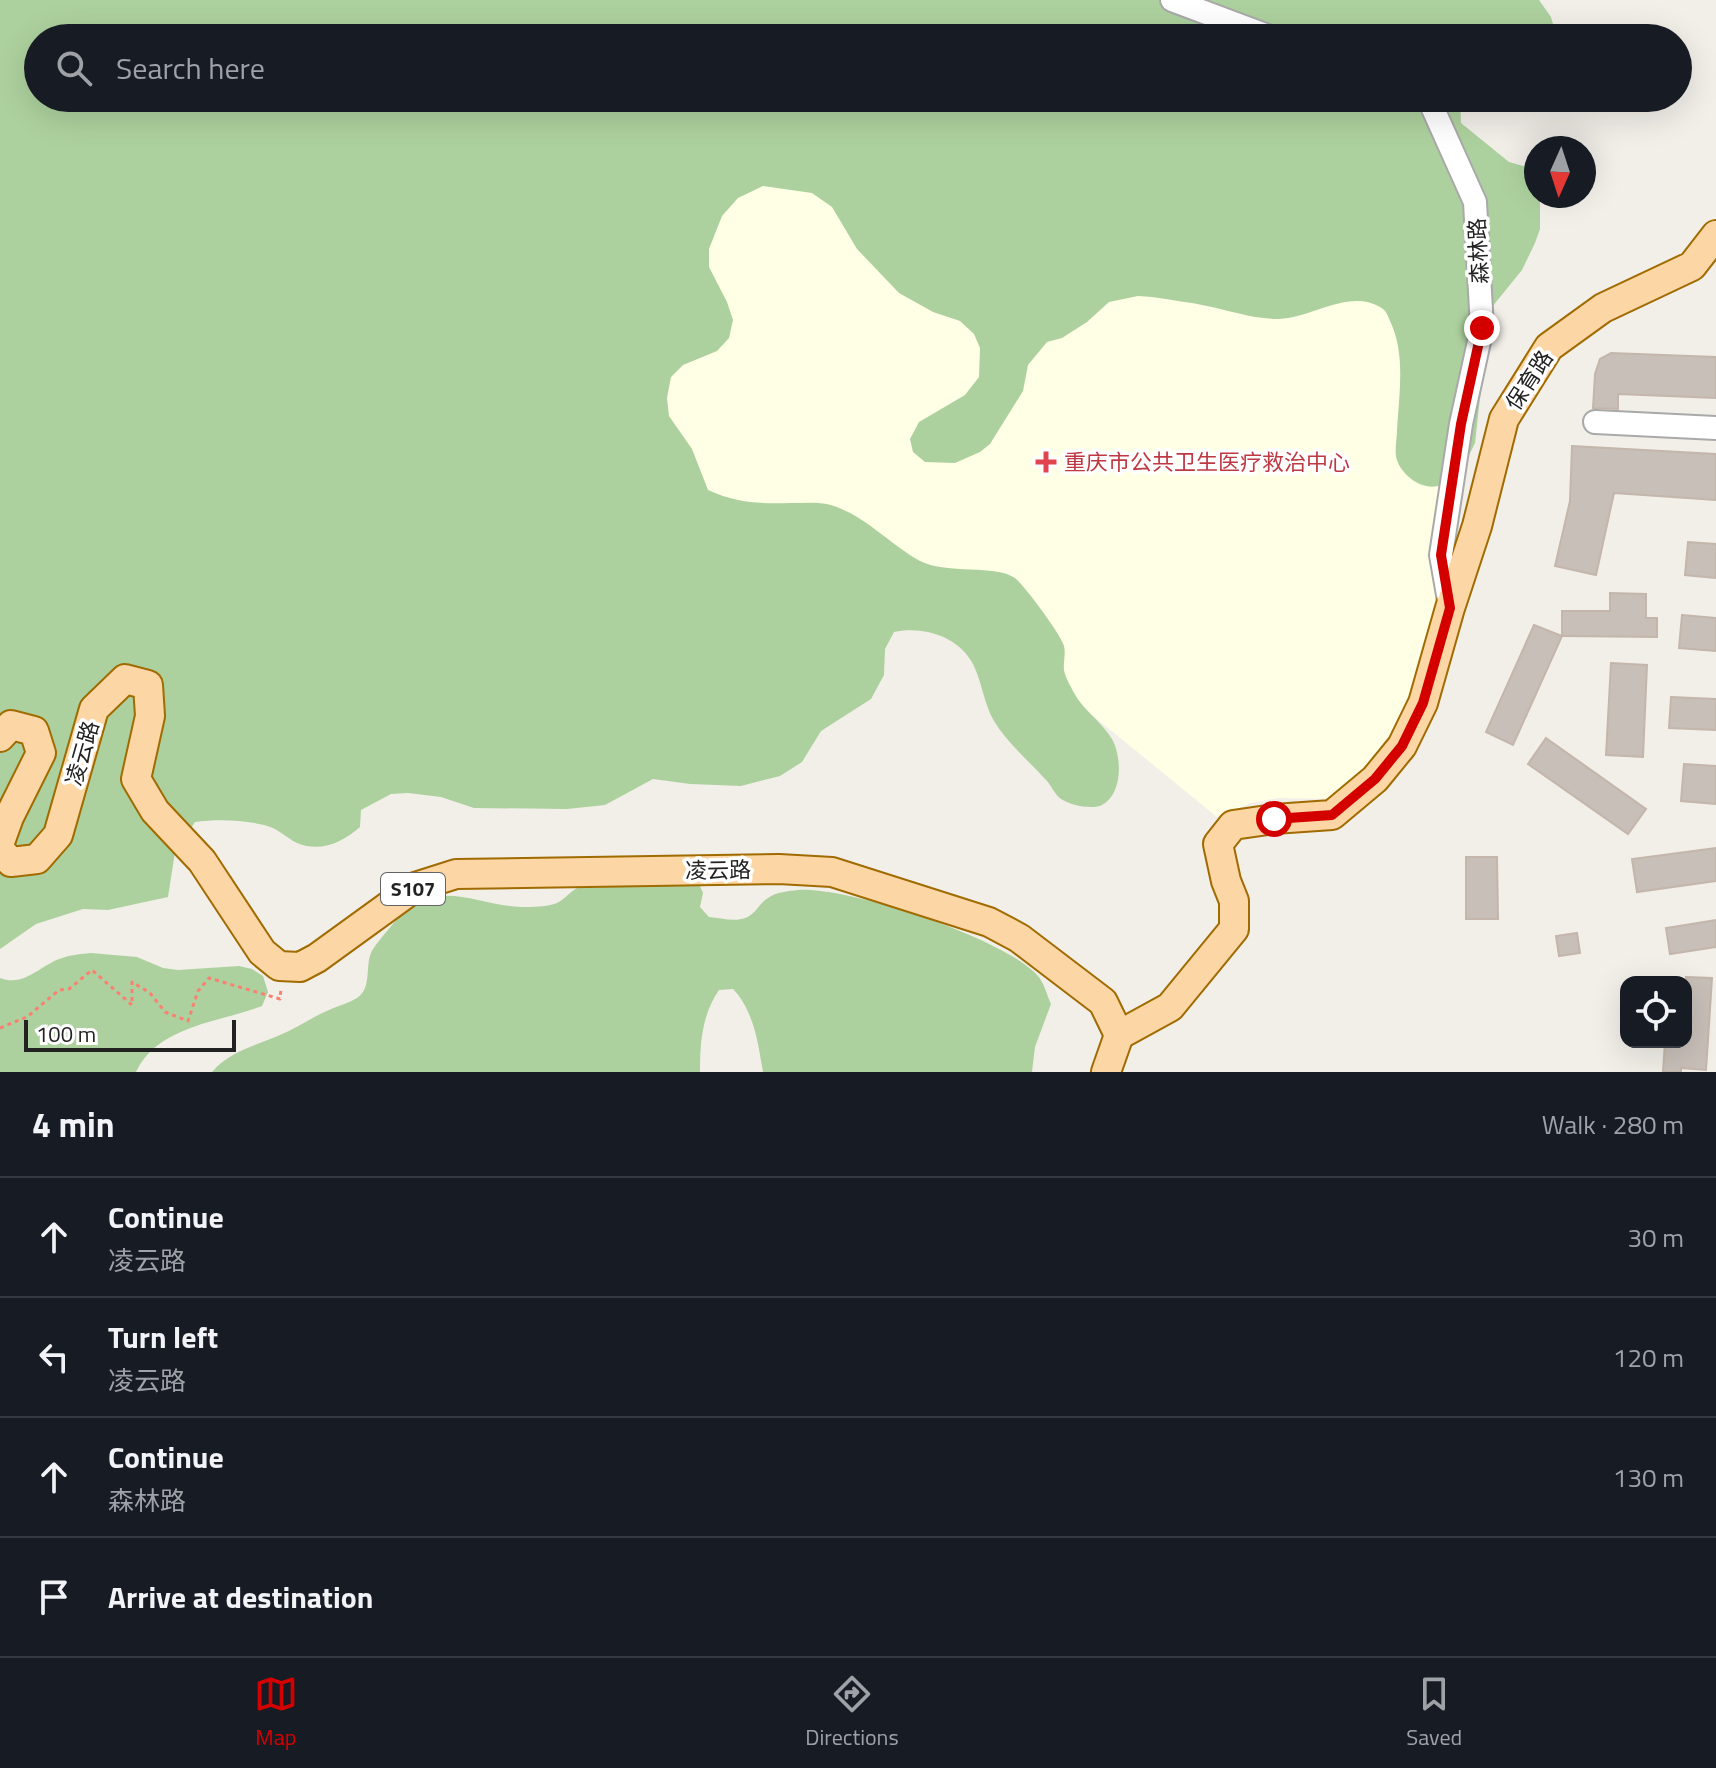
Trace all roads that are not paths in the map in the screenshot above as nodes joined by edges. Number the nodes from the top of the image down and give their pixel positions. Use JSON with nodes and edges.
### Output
{"nodes":[{"id":1,"x":1172,"y":0,"type":"edge"},
{"id":2,"x":1236,"y":24,"type":"edge"},
{"id":3,"x":1434,"y":112,"type":"edge"},
{"id":4,"x":1716,"y":235,"type":"edge"},
{"id":5,"x":1595,"y":422,"type":"dead end"},
{"id":6,"x":1716,"y":428,"type":"edge"},
{"id":7,"x":1450,"y":608,"type":"junction"},
{"id":8,"x":0,"y":737,"type":"edge"},
{"id":9,"x":0,"y":842,"type":"edge"},
{"id":10,"x":0,"y":850,"type":"edge"},
{"id":11,"x":1119,"y":1035,"type":"junction"},
{"id":12,"x":1106,"y":1072,"type":"edge"}],
"edges":[{"from":1,"to":2,"type":"street"},
{"from":3,"to":7,"type":"street","name":"森林路"},
{"from":4,"to":7,"type":"main road","name":"保育路"},
{"from":5,"to":6,"type":"street"},
{"from":7,"to":11,"type":"main road"},
{"from":8,"to":9,"type":"main road","name":"凌云路"},
{"from":10,"to":11,"type":"main road","name":"凌云路","number":"S107"},
{"from":11,"to":12,"type":"main road"}]}
